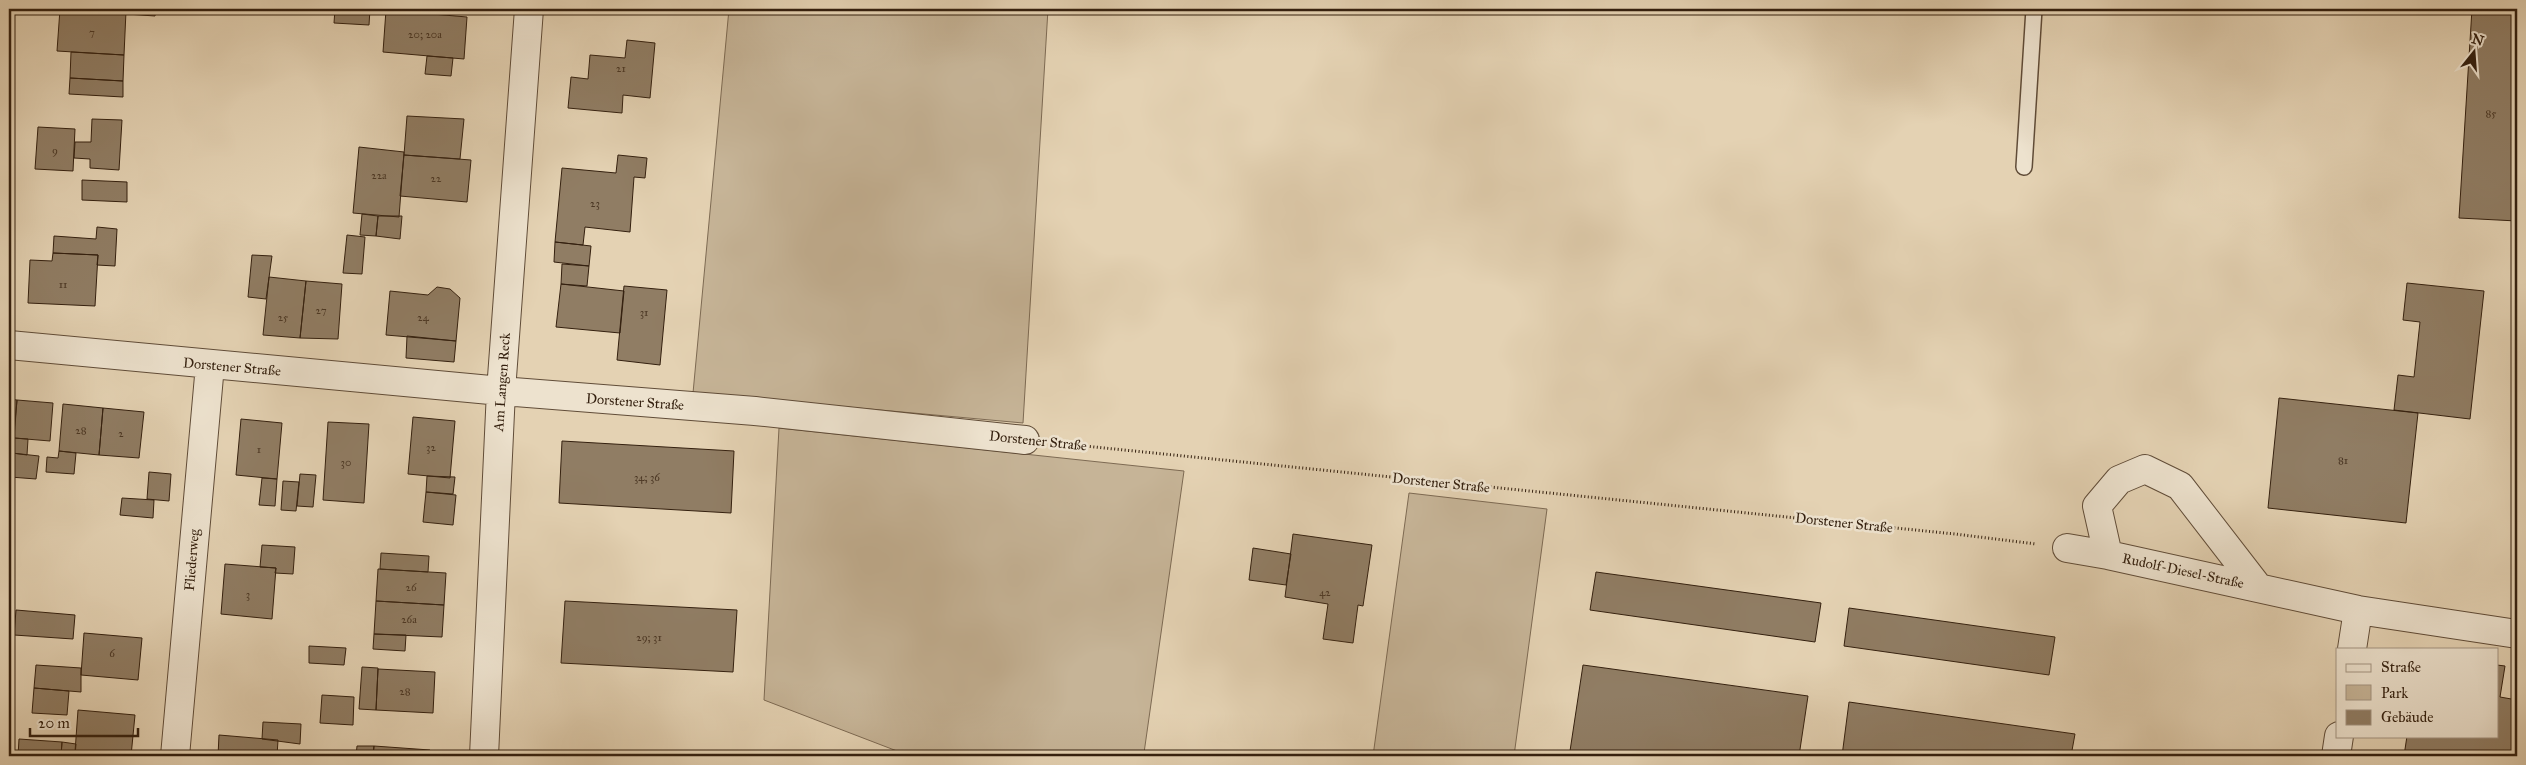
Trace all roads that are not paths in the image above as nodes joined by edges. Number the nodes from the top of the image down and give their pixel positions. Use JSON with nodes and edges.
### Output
{"nodes":[{"id":1,"x":529,"y":9,"type":"edge"},
{"id":2,"x":2034,"y":9,"type":"edge"},
{"id":3,"x":2024,"y":167,"type":"dead end"},
{"id":4,"x":9,"y":345,"type":"edge"},
{"id":5,"x":210,"y":365,"type":"junction"},
{"id":6,"x":501,"y":391,"type":"junction"},
{"id":7,"x":1025,"y":440,"type":"road end"},
{"id":8,"x":2067,"y":548,"type":"road end"},
{"id":9,"x":2108,"y":555,"type":"junction"},
{"id":10,"x":2258,"y":587,"type":"junction"},
{"id":11,"x":2358,"y":610,"type":"junction"},
{"id":12,"x":2517,"y":634,"type":"edge"},
{"id":13,"x":2352,"y":648,"type":"edge"},
{"id":14,"x":2339,"y":738,"type":"edge"},
{"id":15,"x":175,"y":756,"type":"edge"},
{"id":16,"x":484,"y":756,"type":"edge"},
{"id":17,"x":2336,"y":756,"type":"edge"}],
"edges":[{"from":1,"to":6,"type":"street","name":"Am Langen Reck"},
{"from":2,"to":3,"type":"lane"},
{"from":4,"to":5,"type":"street","name":"Dorstener Straße"},
{"from":5,"to":6,"type":"street","name":"Dorstener Straße"},
{"from":5,"to":15,"type":"street","name":"Fliederweg"},
{"from":6,"to":7,"type":"street","name":"Dorstener Straße"},
{"from":6,"to":16,"type":"street","name":"Am Langen Reck"},
{"from":8,"to":9,"type":"street","name":"Rudolf-Diesel-Straße"},
{"from":9,"to":10,"type":"street","name":"Rudolf-Diesel-Straße"},
{"from":9,"to":10,"type":"street","name":"Rudolf-Diesel-Straße"},
{"from":10,"to":11,"type":"street","name":"Rudolf-Diesel-Straße"},
{"from":11,"to":12,"type":"street","name":"Rudolf-Diesel-Straße"},
{"from":11,"to":13,"type":"street"},
{"from":14,"to":17,"type":"street"}]}
